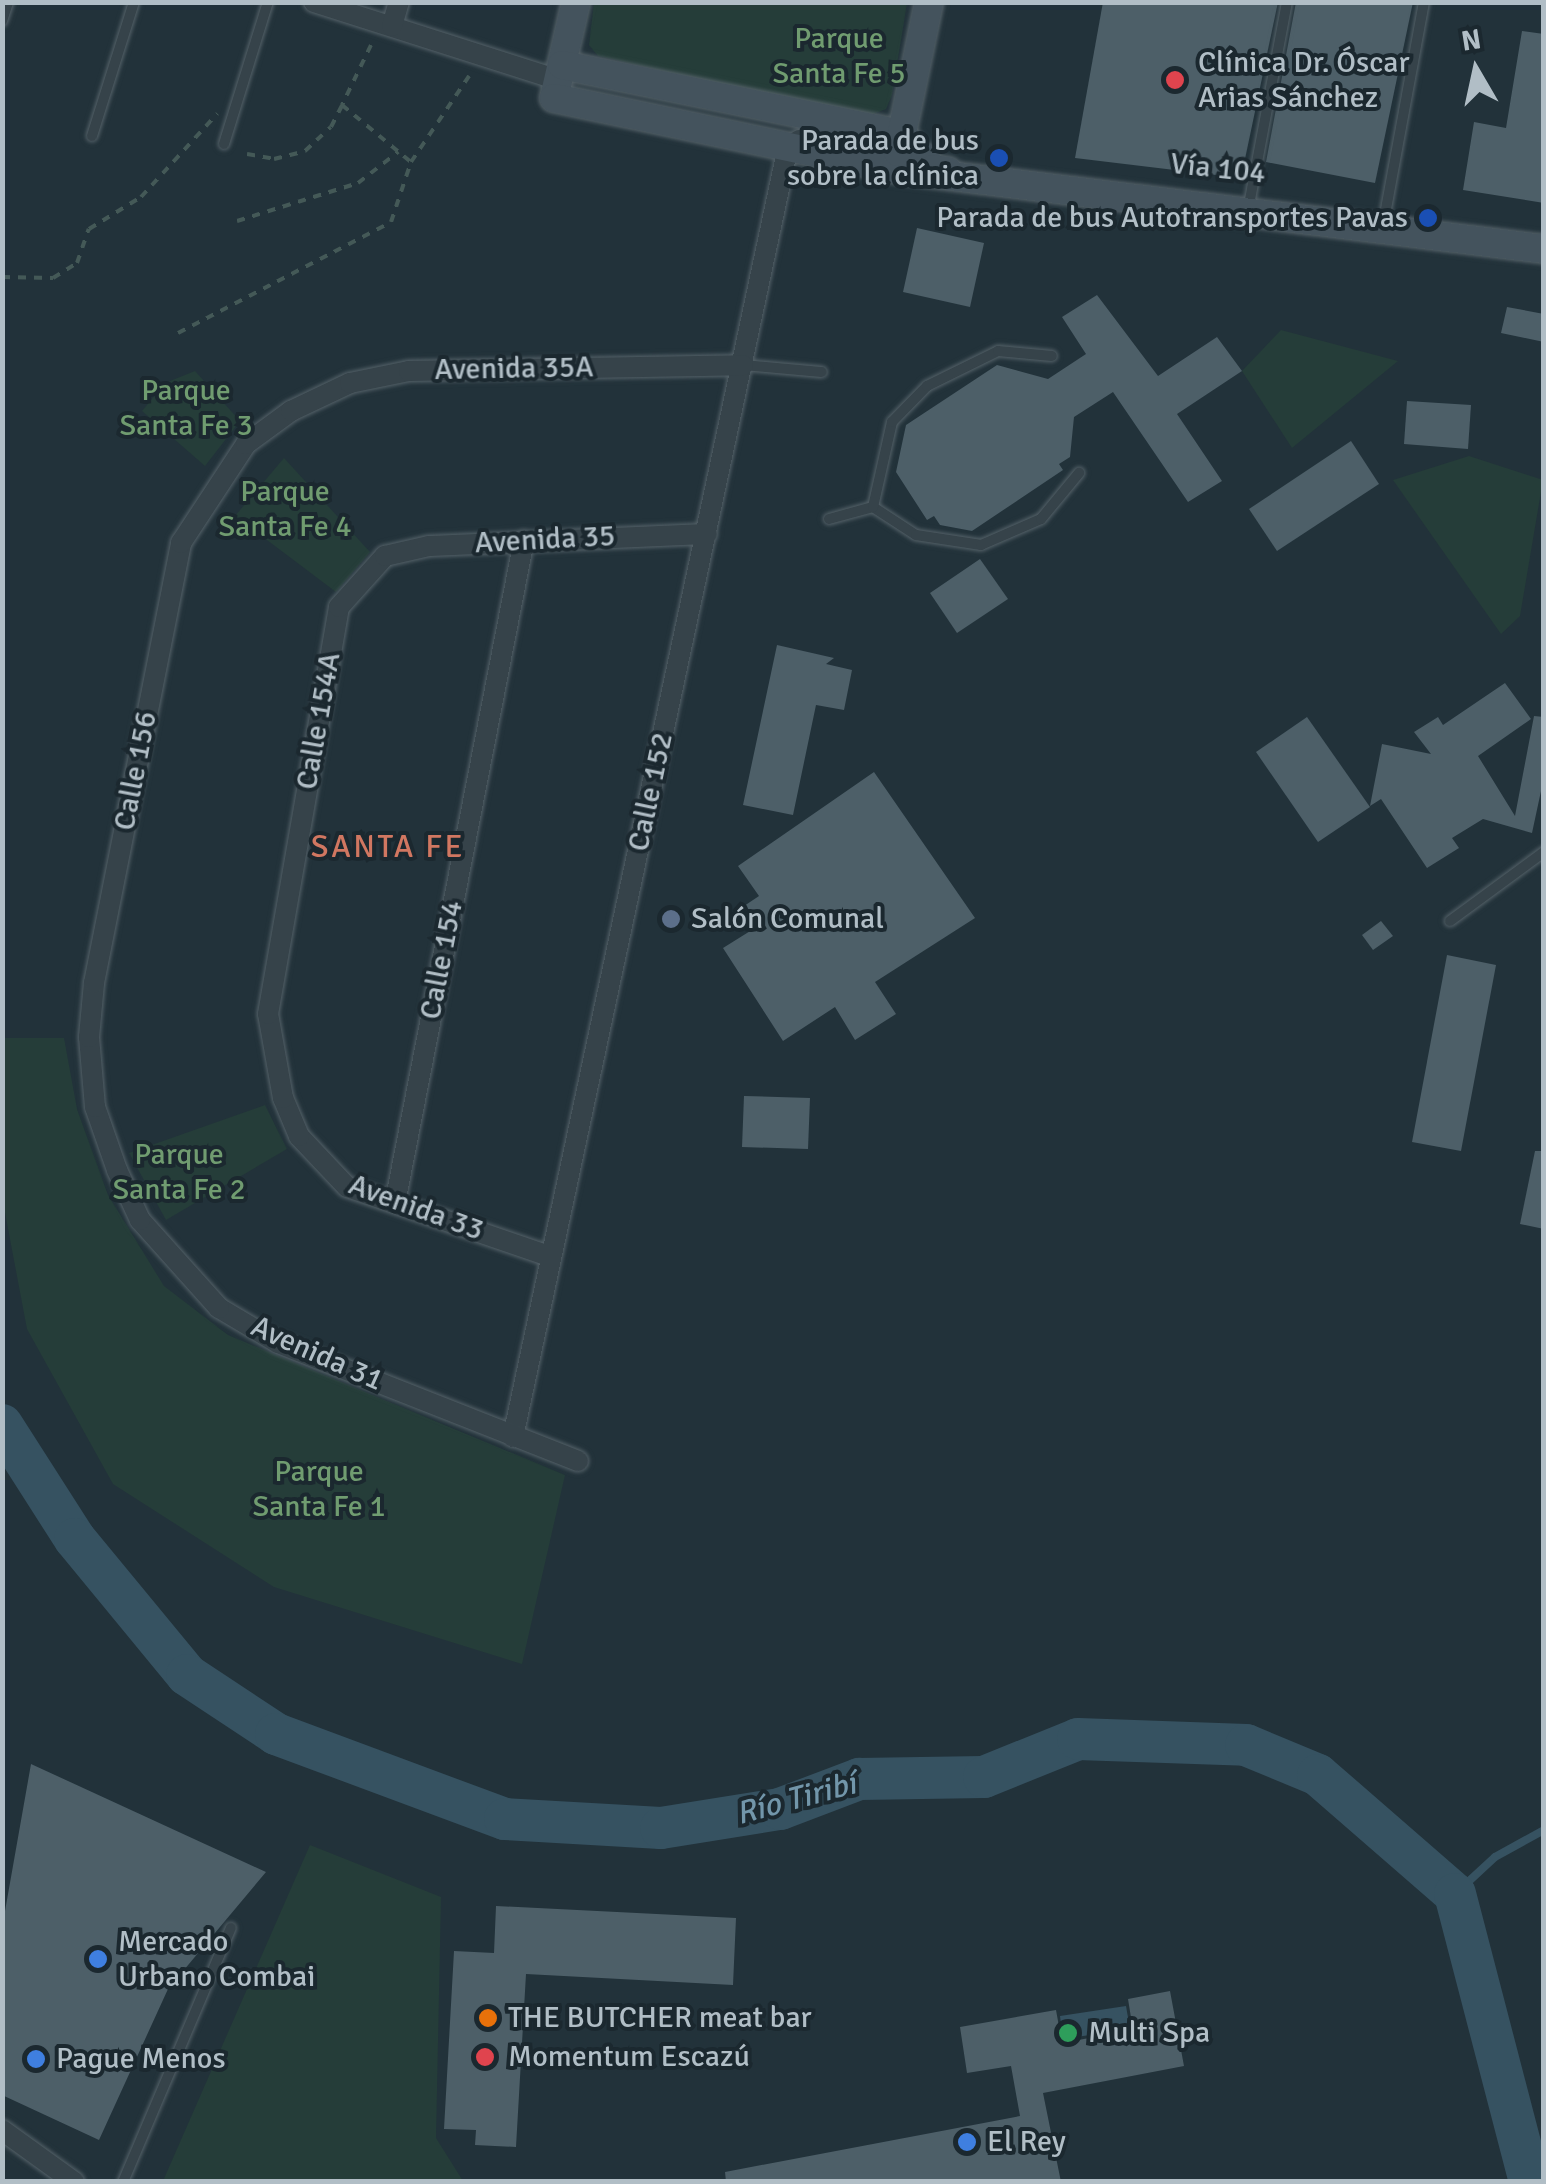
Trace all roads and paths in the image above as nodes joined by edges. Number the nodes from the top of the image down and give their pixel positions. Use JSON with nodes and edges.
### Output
{"nodes":[{"id":1,"x":8,"y":2,"type":"edge"},
{"id":2,"x":134,"y":2,"type":"edge"},
{"id":3,"x":268,"y":2,"type":"edge"},
{"id":4,"x":314,"y":2,"type":"edge"},
{"id":5,"x":399,"y":2,"type":"edge"},
{"id":6,"x":576,"y":2,"type":"edge"},
{"id":7,"x":930,"y":2,"type":"edge"},
{"id":8,"x":1288,"y":2,"type":"edge"},
{"id":9,"x":1424,"y":2,"type":"edge"},
{"id":10,"x":2,"y":21,"type":"edge"},
{"id":11,"x":387,"y":24,"type":"junction"},
{"id":12,"x":482,"y":55,"type":"junction"},
{"id":13,"x":560,"y":72,"type":"junction"},
{"id":14,"x":224,"y":100,"type":"dead end"},
{"id":15,"x":342,"y":105,"type":"junction"},
{"id":16,"x":92,"y":136,"type":"dead end"},
{"id":17,"x":224,"y":144,"type":"dead end"},
{"id":18,"x":788,"y":147,"type":"junction"},
{"id":19,"x":398,"y":152,"type":"junction"},
{"id":20,"x":247,"y":154,"type":"dead end"},
{"id":21,"x":897,"y":155,"type":"junction"},
{"id":22,"x":411,"y":162,"type":"junction"},
{"id":23,"x":1249,"y":206,"type":"junction"},
{"id":24,"x":1384,"y":220,"type":"junction"},
{"id":25,"x":237,"y":221,"type":"dead end"},
{"id":26,"x":1544,"y":236,"type":"edge"},
{"id":27,"x":1544,"y":248,"type":"edge"},
{"id":28,"x":2,"y":278,"type":"edge"},
{"id":29,"x":178,"y":333,"type":"dead end"},
{"id":30,"x":1052,"y":356,"type":"dead end"},
{"id":31,"x":744,"y":365,"type":"junction"},
{"id":32,"x":822,"y":372,"type":"dead end"},
{"id":33,"x":292,"y":411,"type":"joint"},
{"id":34,"x":1079,"y":473,"type":"dead end"},
{"id":35,"x":873,"y":507,"type":"junction"},
{"id":36,"x":830,"y":519,"type":"dead end"},
{"id":37,"x":707,"y":534,"type":"junction"},
{"id":38,"x":524,"y":540,"type":"junction"},
{"id":39,"x":385,"y":556,"type":"joint"},
{"id":40,"x":1544,"y":852,"type":"edge"},
{"id":41,"x":1450,"y":921,"type":"dead end"},
{"id":42,"x":299,"y":1136,"type":"joint"},
{"id":43,"x":117,"y":1170,"type":"joint"},
{"id":44,"x":395,"y":1203,"type":"junction"},
{"id":45,"x":549,"y":1256,"type":"junction"},
{"id":46,"x":512,"y":1437,"type":"junction"},
{"id":47,"x":578,"y":1460,"type":"dead end"},
{"id":48,"x":231,"y":1928,"type":"dead end"},
{"id":49,"x":2,"y":2130,"type":"edge"},
{"id":50,"x":74,"y":2182,"type":"edge"},
{"id":51,"x":123,"y":2182,"type":"edge"}],
"edges":[{"from":1,"to":10,"type":"lane"},
{"from":2,"to":16,"type":"lane"},
{"from":3,"to":17,"type":"lane"},
{"from":4,"to":11,"type":"street"},
{"from":5,"to":11,"type":"street"},
{"from":6,"to":13,"type":"main road"},
{"from":7,"to":21,"type":"main road"},
{"from":8,"to":23,"type":"lane"},
{"from":9,"to":24,"type":"lane"},
{"from":11,"to":12,"type":"street"},
{"from":11,"to":15,"type":"path"},
{"from":12,"to":13,"type":"street"},
{"from":12,"to":22,"type":"path"},
{"from":13,"to":18,"type":"main road","name":"Vía 104"},
{"from":13,"to":21,"type":"main road","name":"Vía 104"},
{"from":14,"to":28,"type":"path"},
{"from":15,"to":19,"type":"path"},
{"from":15,"to":20,"type":"path"},
{"from":18,"to":21,"type":"main road","name":"Vía 104"},
{"from":18,"to":31,"type":"street","name":"Calle 152"},
{"from":19,"to":22,"type":"path"},
{"from":19,"to":25,"type":"path"},
{"from":21,"to":23,"type":"main road","name":"Vía 104"},
{"from":21,"to":27,"type":"main road","name":"Vía 104"},
{"from":22,"to":29,"type":"path"},
{"from":23,"to":24,"type":"main road","name":"Vía 104"},
{"from":24,"to":26,"type":"main road","name":"Vía 104"},
{"from":30,"to":35,"type":"lane"},
{"from":31,"to":32,"type":"lane"},
{"from":31,"to":33,"type":"street","name":"Avenida 35A"},
{"from":31,"to":37,"type":"street","name":"Calle 152"},
{"from":33,"to":43,"type":"street","name":"Calle 156"},
{"from":34,"to":35,"type":"lane"},
{"from":35,"to":36,"type":"lane"},
{"from":37,"to":38,"type":"street","name":"Avenida 35"},
{"from":37,"to":45,"type":"street","name":"Calle 152"},
{"from":38,"to":39,"type":"street","name":"Avenida 35"},
{"from":38,"to":44,"type":"street","name":"Calle 154"},
{"from":39,"to":42,"type":"street","name":"Calle 154A"},
{"from":40,"to":41,"type":"lane"},
{"from":42,"to":44,"type":"street","name":"Avenida 33"},
{"from":43,"to":46,"type":"street","name":"Avenida 31"},
{"from":44,"to":45,"type":"street","name":"Avenida 33"},
{"from":45,"to":46,"type":"street","name":"Calle 152"},
{"from":46,"to":47,"type":"street","name":"Avenida 31"},
{"from":48,"to":51,"type":"lane"},
{"from":49,"to":50,"type":"street"}]}
